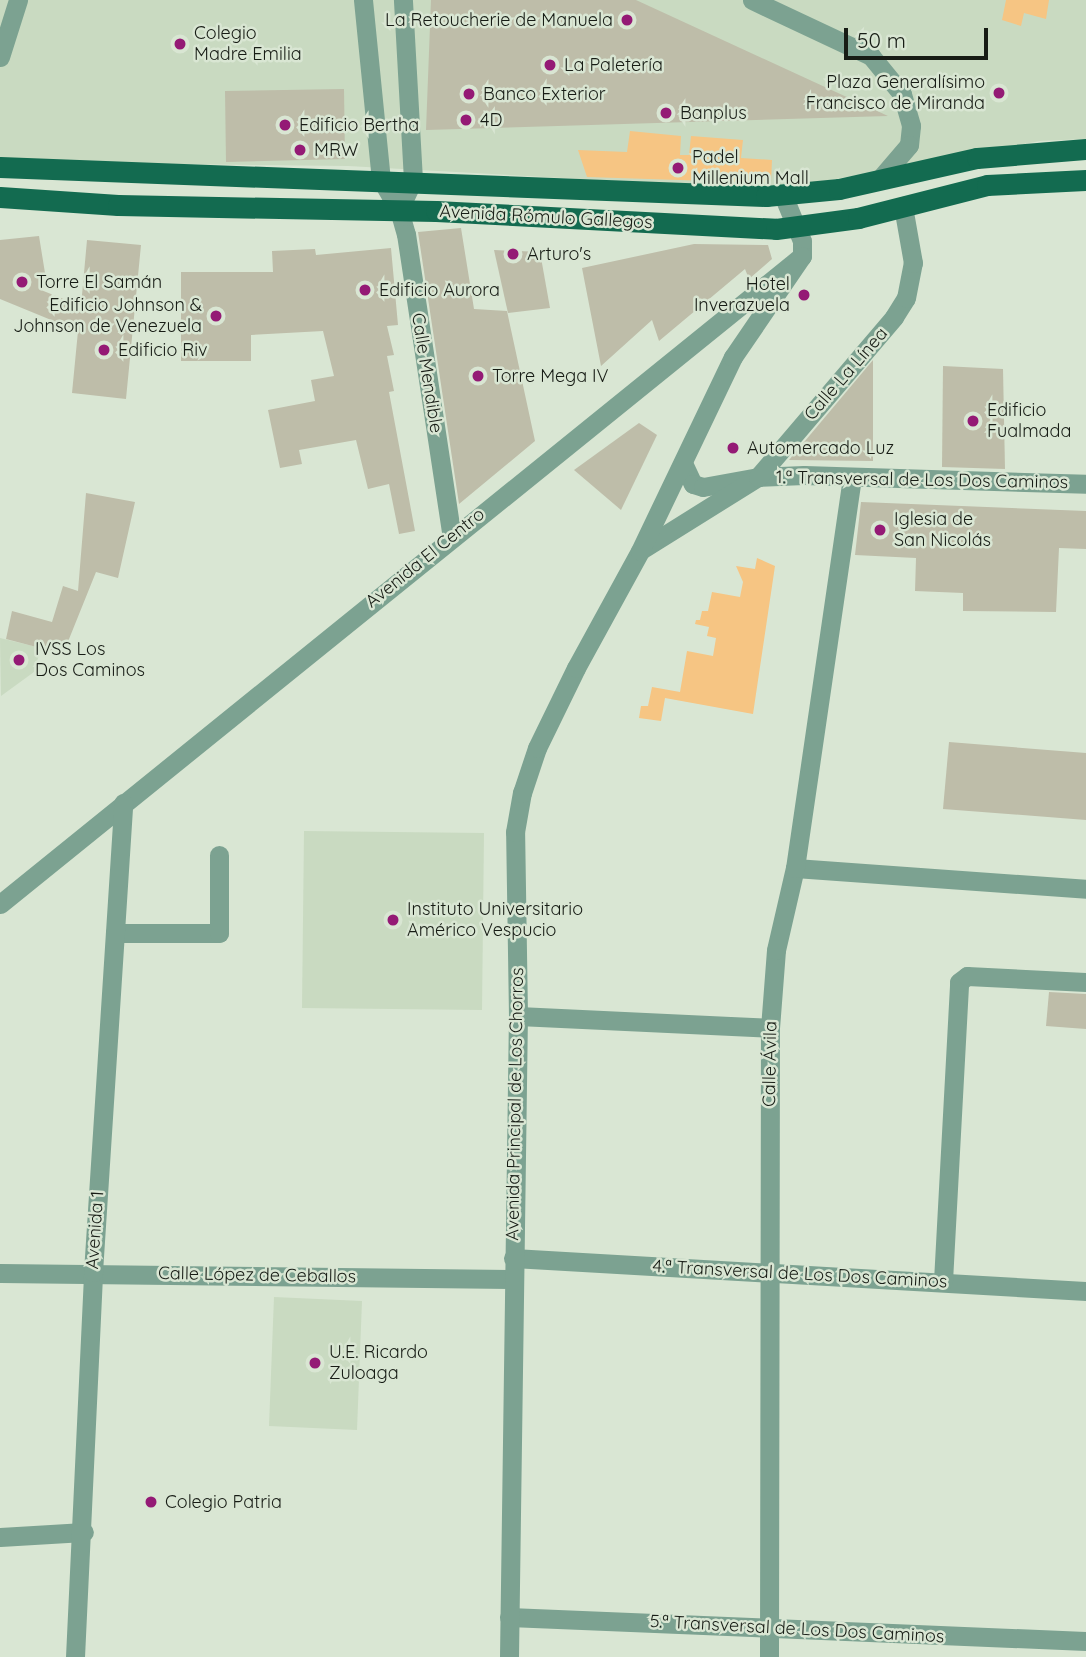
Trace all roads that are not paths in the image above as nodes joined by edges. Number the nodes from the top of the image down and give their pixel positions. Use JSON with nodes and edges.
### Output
{"nodes":[{"id":1,"x":18,"y":0,"type":"edge"},
{"id":2,"x":363,"y":0,"type":"edge"},
{"id":3,"x":403,"y":0,"type":"edge"},
{"id":4,"x":752,"y":0,"type":"edge"},
{"id":5,"x":0,"y":57,"type":"edge"},
{"id":6,"x":1086,"y":149,"type":"edge"},
{"id":7,"x":0,"y":167,"type":"edge"},
{"id":8,"x":381,"y":179,"type":"junction"},
{"id":9,"x":413,"y":180,"type":"junction"},
{"id":10,"x":879,"y":180,"type":"junction"},
{"id":11,"x":1086,"y":180,"type":"edge"},
{"id":12,"x":783,"y":195,"type":"junction"},
{"id":13,"x":0,"y":197,"type":"edge"},
{"id":14,"x":903,"y":206,"type":"junction"},
{"id":15,"x":399,"y":211,"type":"junction"},
{"id":16,"x":797,"y":228,"type":"junction"},
{"id":17,"x":802,"y":256,"type":"junction"},
{"id":18,"x":741,"y":307,"type":"junction"},
{"id":19,"x":760,"y":318,"type":"junction"},
{"id":20,"x":710,"y":332,"type":"junction"},
{"id":21,"x":733,"y":358,"type":"junction"},
{"id":22,"x":682,"y":463,"type":"junction"},
{"id":23,"x":758,"y":477,"type":"junction"},
{"id":24,"x":852,"y":477,"type":"junction"},
{"id":25,"x":1086,"y":484,"type":"edge"},
{"id":26,"x":452,"y":537,"type":"junction"},
{"id":27,"x":640,"y":551,"type":"junction"},
{"id":28,"x":123,"y":803,"type":"junction"},
{"id":29,"x":219,"y":855,"type":"dead end"},
{"id":30,"x":795,"y":868,"type":"junction"},
{"id":31,"x":1086,"y":888,"type":"edge"},
{"id":32,"x":0,"y":904,"type":"edge"},
{"id":33,"x":115,"y":933,"type":"junction"},
{"id":34,"x":1086,"y":982,"type":"edge"},
{"id":35,"x":518,"y":1016,"type":"junction"},
{"id":36,"x":770,"y":1028,"type":"junction"},
{"id":37,"x":513,"y":1258,"type":"junction"},
{"id":38,"x":767,"y":1271,"type":"junction"},
{"id":39,"x":93,"y":1272,"type":"junction"},
{"id":40,"x":0,"y":1273,"type":"edge"},
{"id":41,"x":513,"y":1279,"type":"junction"},
{"id":42,"x":943,"y":1281,"type":"junction"},
{"id":43,"x":1086,"y":1291,"type":"edge"},
{"id":44,"x":83,"y":1532,"type":"junction"},
{"id":45,"x":0,"y":1537,"type":"edge"},
{"id":46,"x":509,"y":1616,"type":"junction"},
{"id":47,"x":770,"y":1629,"type":"junction"},
{"id":48,"x":1086,"y":1641,"type":"edge"},
{"id":49,"x":75,"y":1657,"type":"edge"},
{"id":50,"x":509,"y":1657,"type":"edge"},
{"id":51,"x":769,"y":1657,"type":"edge"}],
"edges":[{"from":1,"to":5,"type":"street"},
{"from":2,"to":8,"type":"street"},
{"from":3,"to":9,"type":"street"},
{"from":4,"to":10,"type":"street"},
{"from":6,"to":10,"type":"main road","name":"Avenida Rómulo Gallegos"},
{"from":7,"to":8,"type":"main road","name":"Avenida Rómulo Gallegos"},
{"from":8,"to":9,"type":"main road","name":"Avenida Rómulo Gallegos"},
{"from":8,"to":15,"type":"street"},
{"from":9,"to":12,"type":"main road","name":"Avenida Rómulo Gallegos"},
{"from":9,"to":15,"type":"street"},
{"from":10,"to":12,"type":"main road","name":"Avenida Rómulo Gallegos"},
{"from":11,"to":14,"type":"main road","name":"Avenida Rómulo Gallegos"},
{"from":12,"to":16,"type":"street"},
{"from":13,"to":15,"type":"main road","name":"Avenida Rómulo Gallegos"},
{"from":14,"to":16,"type":"main road","name":"Avenida Rómulo Gallegos"},
{"from":14,"to":23,"type":"street","name":"Calle La Línea"},
{"from":15,"to":16,"type":"main road","name":"Avenida Rómulo Gallegos"},
{"from":15,"to":26,"type":"street","name":"Calle Mendible"},
{"from":16,"to":17,"type":"street"},
{"from":17,"to":18,"type":"street","name":"Avenida El Centro"},
{"from":17,"to":19,"type":"street","name":"Avenida Principal de Los Chorros"},
{"from":18,"to":19,"type":"street"},
{"from":18,"to":20,"type":"street","name":"Avenida El Centro"},
{"from":19,"to":21,"type":"street","name":"Avenida Principal de Los Chorros"},
{"from":20,"to":21,"type":"street"},
{"from":20,"to":26,"type":"street","name":"Avenida El Centro"},
{"from":21,"to":22,"type":"street","name":"Avenida Principal de Los Chorros"},
{"from":22,"to":23,"type":"street"},
{"from":22,"to":27,"type":"street","name":"Avenida Principal de Los Chorros"},
{"from":23,"to":24,"type":"street","name":"1.ª Transversal de Los Dos Caminos"},
{"from":23,"to":27,"type":"street","name":"Calle La Línea"},
{"from":24,"to":25,"type":"street","name":"1.ª Transversal de Los Dos Caminos"},
{"from":24,"to":30,"type":"street","name":"Calle Ávila"},
{"from":26,"to":28,"type":"street","name":"Avenida El Centro"},
{"from":27,"to":35,"type":"street","name":"Avenida Principal de Los Chorros"},
{"from":28,"to":32,"type":"street","name":"Avenida El Centro"},
{"from":28,"to":33,"type":"street","name":"Avenida 1"},
{"from":29,"to":33,"type":"street"},
{"from":30,"to":31,"type":"street"},
{"from":30,"to":36,"type":"street","name":"Calle Ávila"},
{"from":33,"to":39,"type":"street","name":"Avenida 1"},
{"from":34,"to":42,"type":"street"},
{"from":35,"to":36,"type":"street"},
{"from":35,"to":37,"type":"street","name":"Avenida Principal de Los Chorros"},
{"from":36,"to":38,"type":"street","name":"Calle Ávila"},
{"from":37,"to":38,"type":"street","name":"4.ª Transversal de Los Dos Caminos"},
{"from":37,"to":41,"type":"street","name":"Avenida Principal de Los Chorros"},
{"from":38,"to":42,"type":"street","name":"4.ª Transversal de Los Dos Caminos"},
{"from":38,"to":47,"type":"street","name":"Calle Ávila"},
{"from":39,"to":40,"type":"street","name":"Calle López de Ceballos"},
{"from":39,"to":41,"type":"street","name":"Calle López de Ceballos"},
{"from":39,"to":44,"type":"street","name":"Avenida 1"},
{"from":41,"to":46,"type":"street","name":"Avenida Principal de Los Chorros"},
{"from":42,"to":43,"type":"street","name":"4.ª Transversal de Los Dos Caminos"},
{"from":44,"to":45,"type":"street"},
{"from":44,"to":49,"type":"street","name":"Avenida 1"},
{"from":46,"to":47,"type":"street","name":"5.ª Transversal de Los Dos Caminos"},
{"from":46,"to":50,"type":"street","name":"Avenida Principal de Los Chorros"},
{"from":47,"to":48,"type":"street","name":"5.ª Transversal de Los Dos Caminos"},
{"from":47,"to":51,"type":"street","name":"Calle Ávila"}]}
